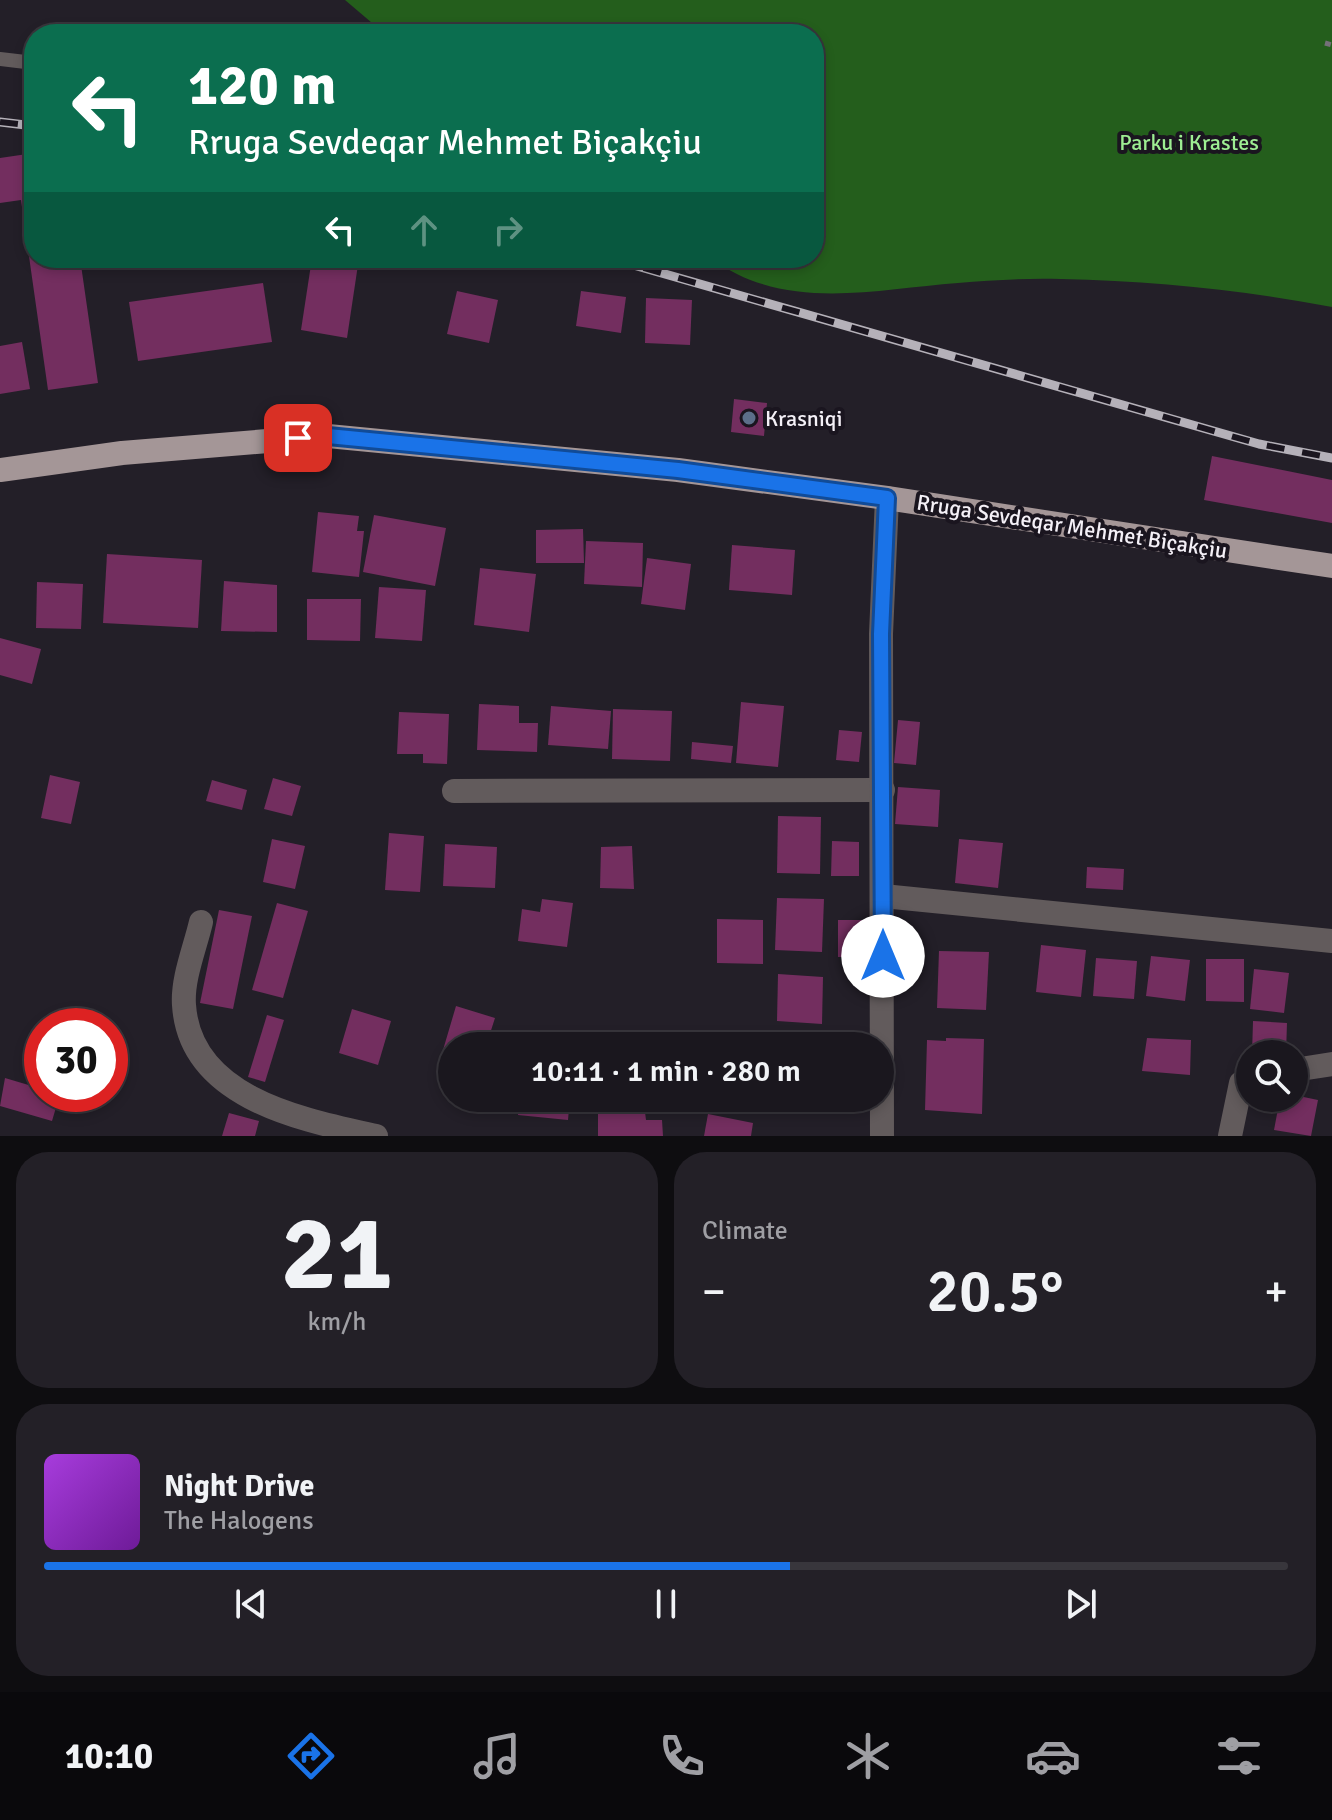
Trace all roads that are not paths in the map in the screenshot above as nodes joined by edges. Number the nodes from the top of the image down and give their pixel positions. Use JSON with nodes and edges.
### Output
{"nodes":[{"id":1,"x":0,"y":59,"type":"edge"},
{"id":2,"x":24,"y":62,"type":"edge"},
{"id":3,"x":0,"y":470,"type":"edge"},
{"id":4,"x":887,"y":498,"type":"junction"},
{"id":5,"x":1332,"y":566,"type":"edge"},
{"id":6,"x":883,"y":790,"type":"junction"},
{"id":7,"x":454,"y":791,"type":"dead end"},
{"id":8,"x":883,"y":896,"type":"junction"},
{"id":9,"x":201,"y":922,"type":"dead end"},
{"id":10,"x":1332,"y":941,"type":"edge"},
{"id":11,"x":1332,"y":1064,"type":"edge"},
{"id":12,"x":1308,"y":1068,"type":"edge"},
{"id":13,"x":1236,"y":1107,"type":"edge"},
{"id":14,"x":281,"y":1125,"type":"edge"},
{"id":15,"x":376,"y":1136,"type":"edge"},
{"id":16,"x":882,"y":1136,"type":"edge"},
{"id":17,"x":1230,"y":1136,"type":"edge"}],
"edges":[{"from":1,"to":2,"type":"lane"},
{"from":3,"to":4,"type":"main road","name":"Rruga Sevdeqar Mehmet Biçakçiu"},
{"from":4,"to":5,"type":"main road","name":"Rruga Sevdeqar Mehmet Biçakçiu"},
{"from":4,"to":6,"type":"street"},
{"from":6,"to":7,"type":"street"},
{"from":6,"to":8,"type":"street"},
{"from":8,"to":10,"type":"street"},
{"from":8,"to":16,"type":"street"},
{"from":9,"to":14,"type":"street"},
{"from":11,"to":12,"type":"street"},
{"from":13,"to":17,"type":"street"},
{"from":14,"to":15,"type":"street"}]}
